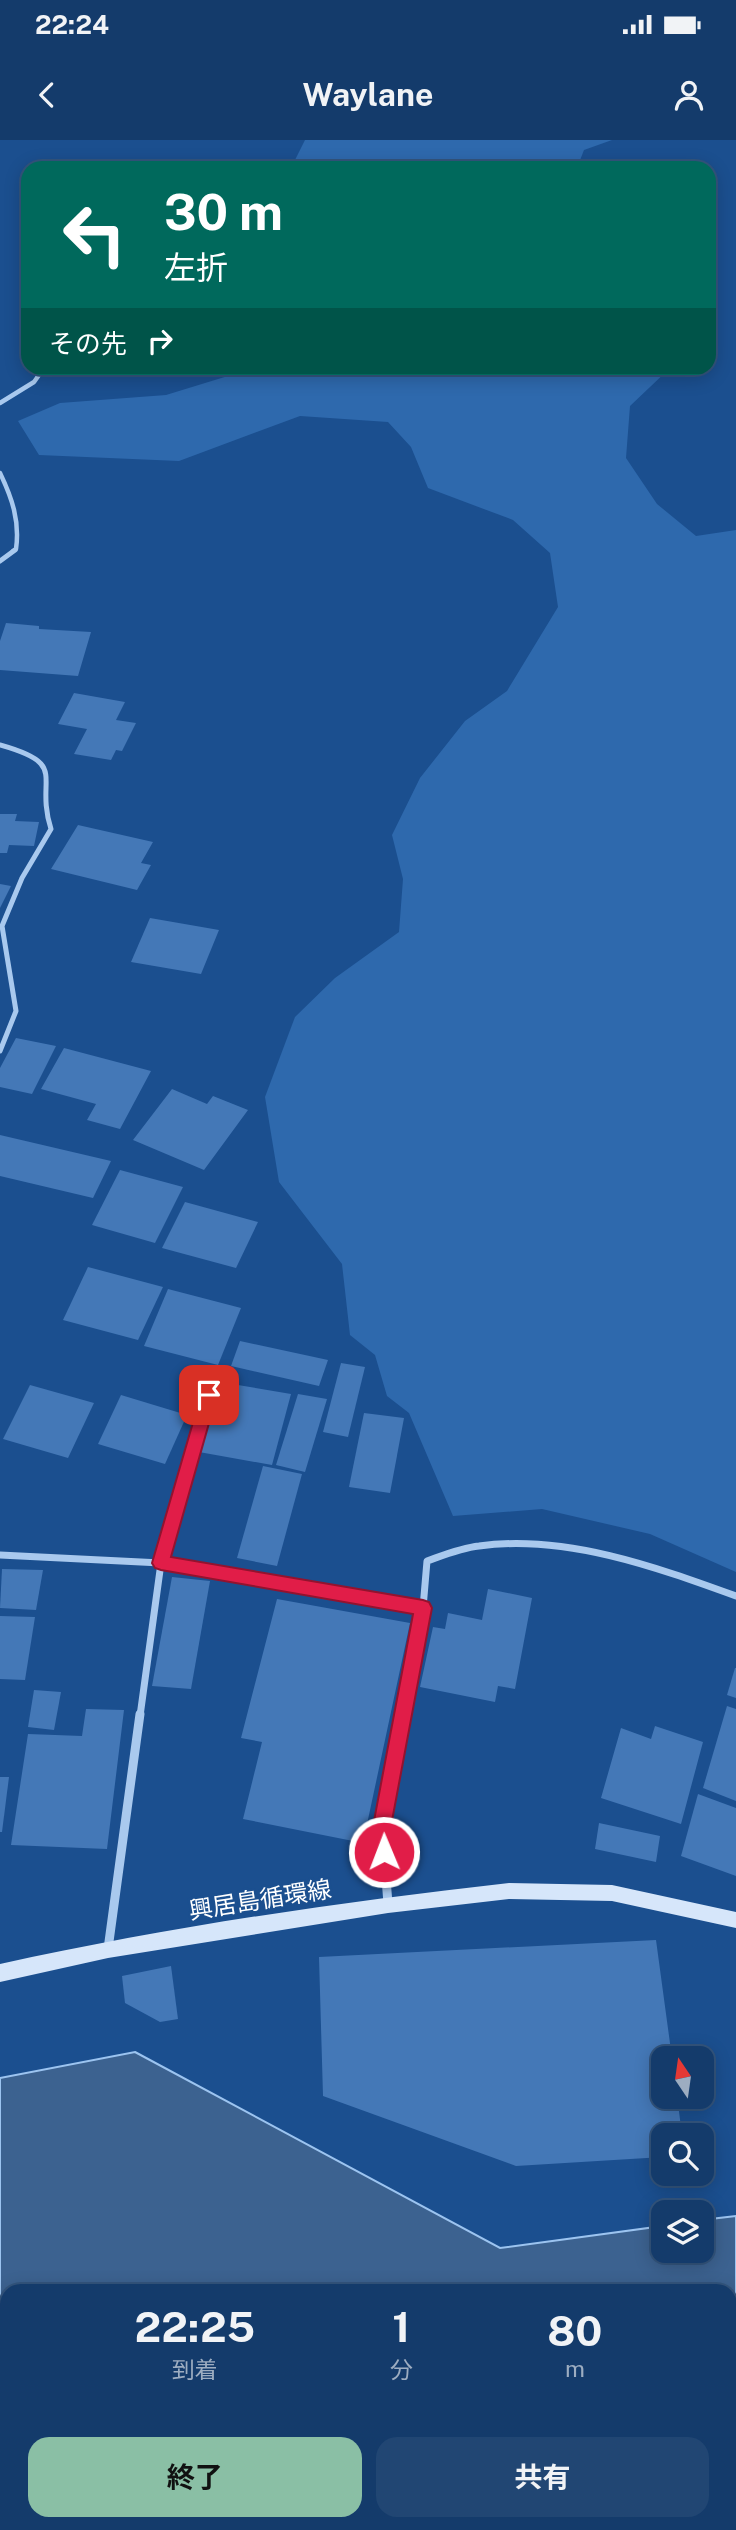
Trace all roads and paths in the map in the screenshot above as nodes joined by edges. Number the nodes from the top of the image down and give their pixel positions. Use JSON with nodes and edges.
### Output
{"nodes":[{"id":1,"x":39,"y":375,"type":"edge"},
{"id":2,"x":0,"y":403,"type":"edge"},
{"id":3,"x":0,"y":473,"type":"edge"},
{"id":4,"x":0,"y":561,"type":"edge"},
{"id":5,"x":0,"y":745,"type":"edge"},
{"id":6,"x":0,"y":1051,"type":"edge"},
{"id":7,"x":209,"y":1395,"type":"dead end"},
{"id":8,"x":0,"y":1555,"type":"edge"},
{"id":9,"x":161,"y":1563,"type":"junction"},
{"id":10,"x":736,"y":1596,"type":"edge"},
{"id":11,"x":423,"y":1608,"type":"junction"},
{"id":12,"x":388,"y":1905,"type":"junction"},
{"id":13,"x":736,"y":1920,"type":"edge"},
{"id":14,"x":108,"y":1949,"type":"junction"},
{"id":15,"x":0,"y":1973,"type":"edge"}],
"edges":[{"from":1,"to":2,"type":"street"},
{"from":3,"to":4,"type":"street"},
{"from":5,"to":6,"type":"street"},
{"from":7,"to":9,"type":"street"},
{"from":8,"to":9,"type":"street"},
{"from":9,"to":11,"type":"street"},
{"from":9,"to":14,"type":"street"},
{"from":10,"to":11,"type":"street"},
{"from":11,"to":12,"type":"street"},
{"from":12,"to":13,"type":"main road","name":"興居島循環線"},
{"from":12,"to":14,"type":"main road","name":"興居島循環線"},
{"from":14,"to":15,"type":"main road","name":"興居島循環線"}]}
